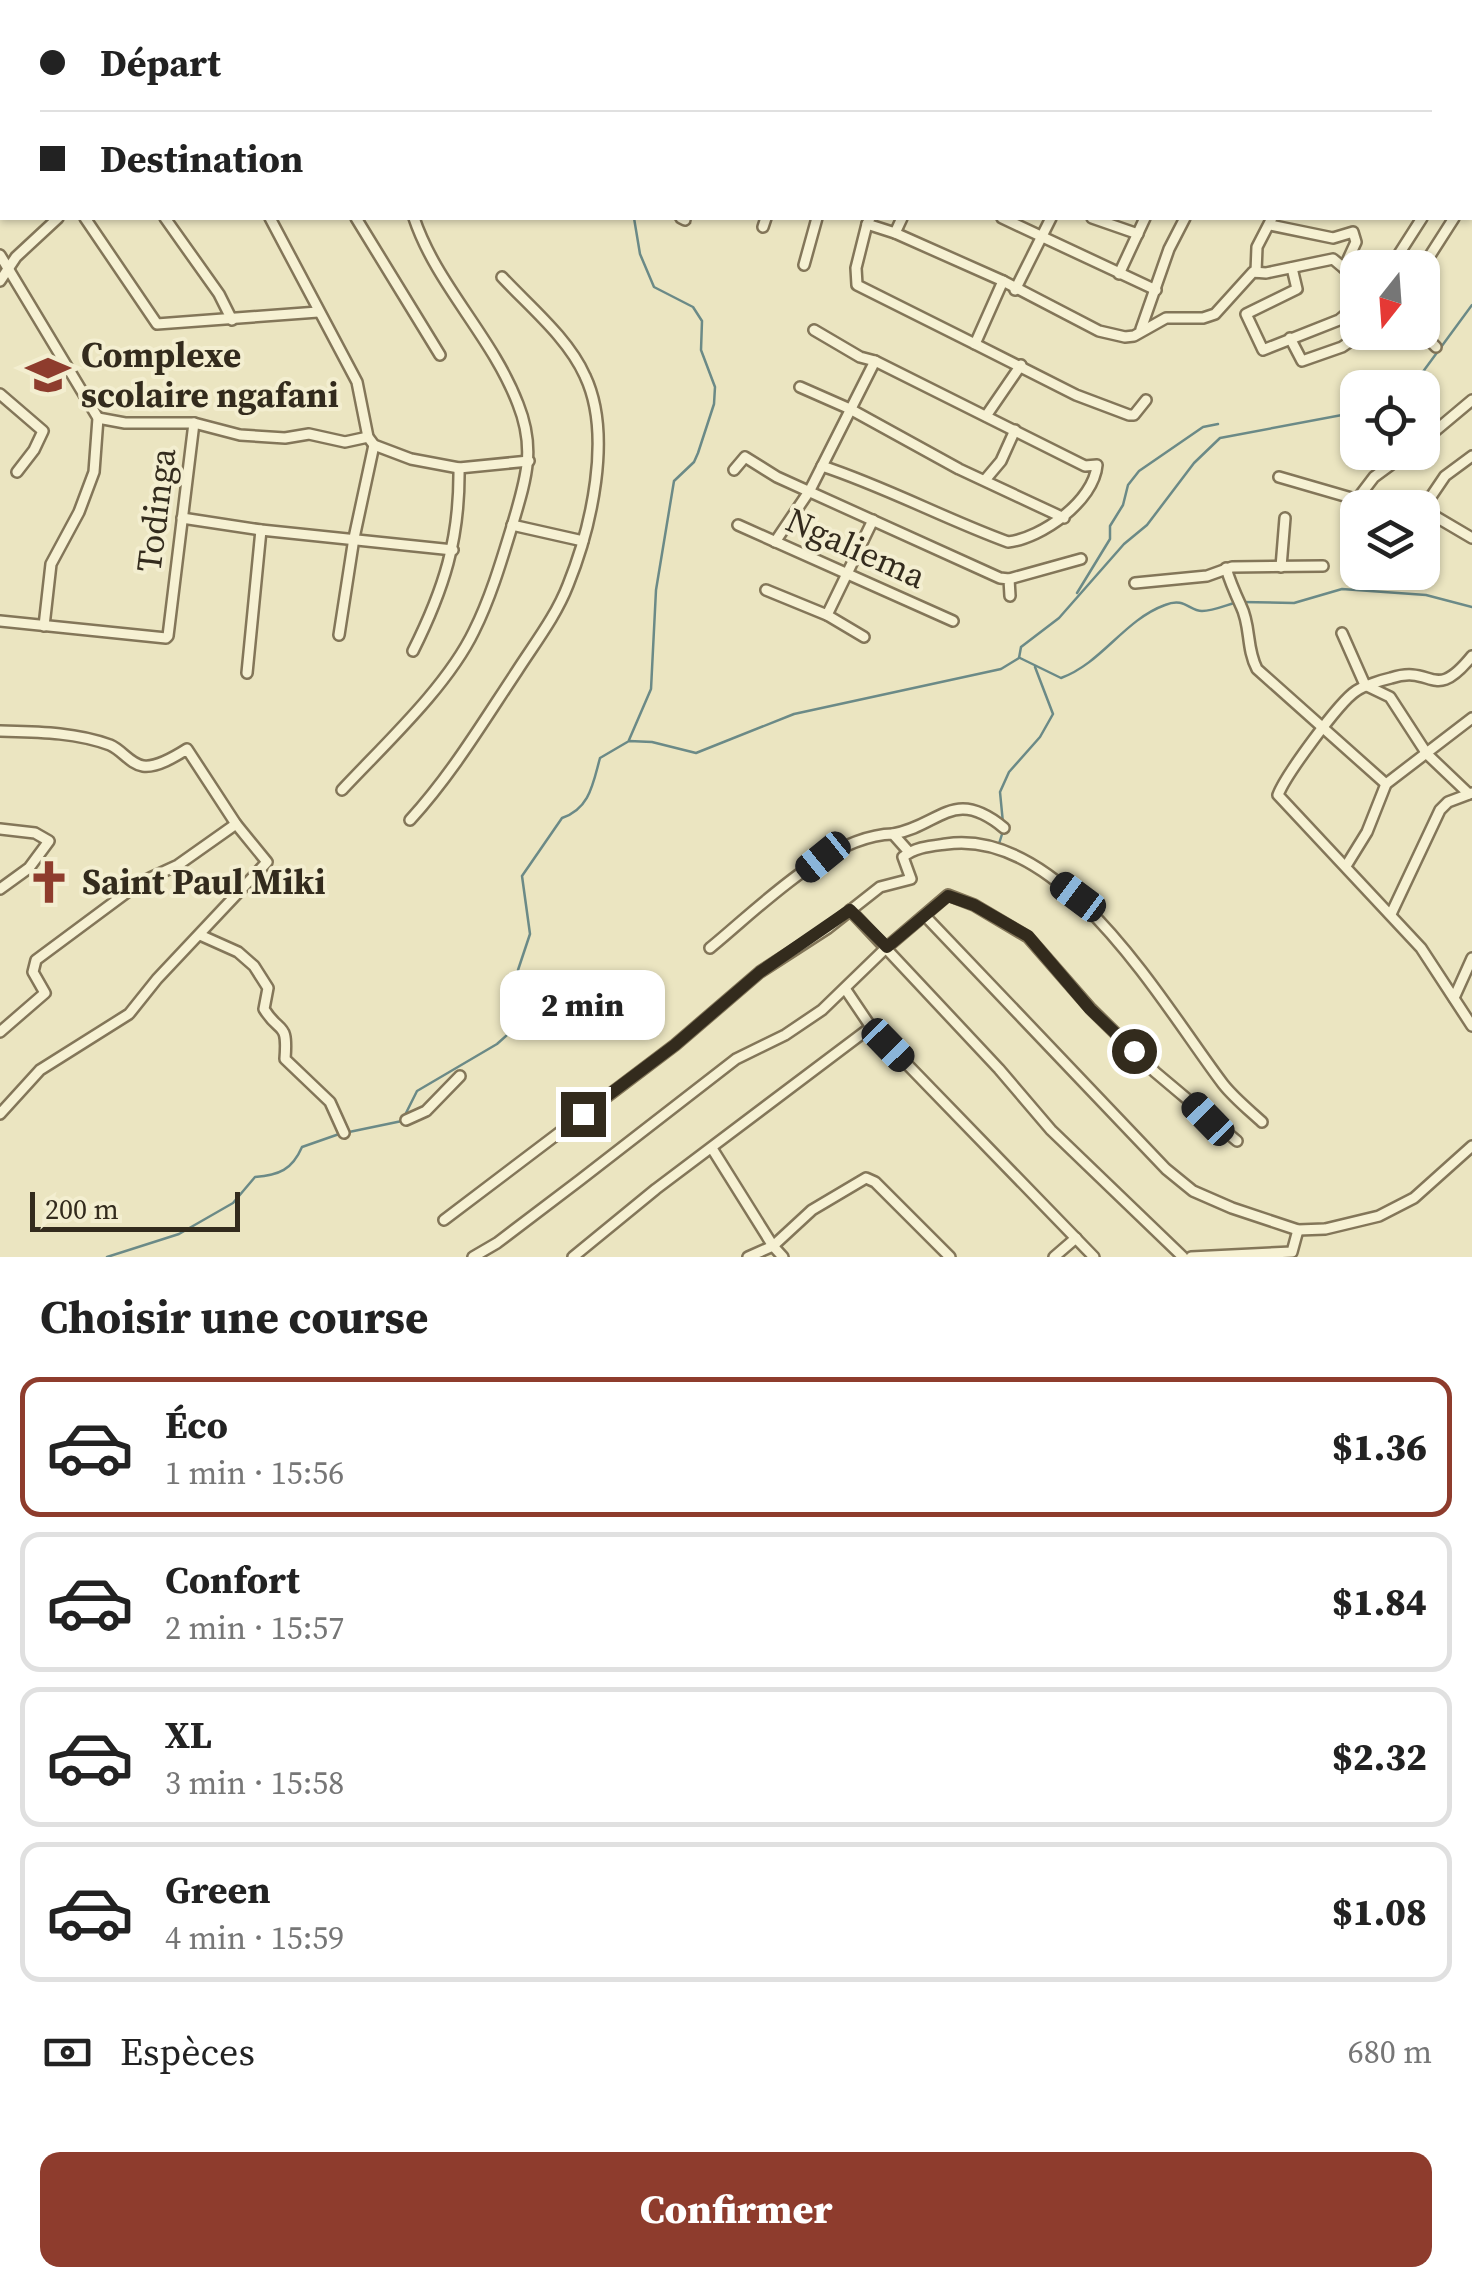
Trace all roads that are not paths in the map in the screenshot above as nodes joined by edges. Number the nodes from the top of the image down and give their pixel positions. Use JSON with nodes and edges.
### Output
{"nodes":[{"id":1,"x":56,"y":220,"type":"edge"},
{"id":2,"x":86,"y":220,"type":"edge"},
{"id":3,"x":166,"y":220,"type":"edge"},
{"id":4,"x":271,"y":220,"type":"edge"},
{"id":5,"x":357,"y":220,"type":"edge"},
{"id":6,"x":415,"y":220,"type":"edge"},
{"id":7,"x":815,"y":220,"type":"edge"},
{"id":8,"x":901,"y":220,"type":"edge"},
{"id":9,"x":1006,"y":220,"type":"edge"},
{"id":10,"x":1050,"y":220,"type":"edge"},
{"id":11,"x":1098,"y":220,"type":"edge"},
{"id":12,"x":1144,"y":220,"type":"edge"},
{"id":13,"x":1184,"y":220,"type":"edge"},
{"id":14,"x":1421,"y":220,"type":"edge"},
{"id":15,"x":1453,"y":220,"type":"edge"},
{"id":16,"x":869,"y":221,"type":"edge"},
{"id":17,"x":1271,"y":222,"type":"edge"},
{"id":18,"x":894,"y":232,"type":"junction"},
{"id":19,"x":1138,"y":234,"type":"junction"},
{"id":20,"x":1042,"y":236,"type":"junction"},
{"id":21,"x":1352,"y":250,"type":"edge"},
{"id":22,"x":1402,"y":250,"type":"edge"},
{"id":23,"x":1434,"y":250,"type":"edge"},
{"id":24,"x":0,"y":255,"type":"edge"},
{"id":25,"x":1340,"y":264,"type":"edge"},
{"id":26,"x":804,"y":265,"type":"dead end"},
{"id":27,"x":9,"y":268,"type":"junction"},
{"id":28,"x":1292,"y":268,"type":"junction"},
{"id":29,"x":1256,"y":272,"type":"junction"},
{"id":30,"x":1119,"y":274,"type":"junction"},
{"id":31,"x":502,"y":277,"type":"dead end"},
{"id":32,"x":1003,"y":281,"type":"junction"},
{"id":33,"x":0,"y":282,"type":"edge"},
{"id":34,"x":1015,"y":290,"type":"junction"},
{"id":35,"x":1156,"y":290,"type":"junction"},
{"id":36,"x":318,"y":312,"type":"junction"},
{"id":37,"x":1340,"y":318,"type":"edge"},
{"id":38,"x":232,"y":320,"type":"junction"},
{"id":39,"x":814,"y":330,"type":"dead end"},
{"id":40,"x":1140,"y":332,"type":"junction"},
{"id":41,"x":1290,"y":338,"type":"junction"},
{"id":42,"x":975,"y":344,"type":"junction"},
{"id":43,"x":1340,"y":348,"type":"edge"},
{"id":44,"x":440,"y":355,"type":"dead end"},
{"id":45,"x":875,"y":361,"type":"junction"},
{"id":46,"x":1021,"y":365,"type":"junction"},
{"id":47,"x":800,"y":386,"type":"dead end"},
{"id":48,"x":0,"y":394,"type":"edge"},
{"id":49,"x":1146,"y":400,"type":"dead end"},
{"id":50,"x":1472,"y":400,"type":"edge"},
{"id":51,"x":850,"y":409,"type":"junction"},
{"id":52,"x":986,"y":416,"type":"junction"},
{"id":53,"x":98,"y":418,"type":"junction"},
{"id":54,"x":194,"y":424,"type":"junction"},
{"id":55,"x":1440,"y":427,"type":"edge"},
{"id":56,"x":1015,"y":430,"type":"junction"},
{"id":57,"x":371,"y":441,"type":"junction"},
{"id":58,"x":1472,"y":456,"type":"edge"},
{"id":59,"x":529,"y":461,"type":"junction"},
{"id":60,"x":822,"y":466,"type":"junction"},
{"id":61,"x":459,"y":468,"type":"junction"},
{"id":62,"x":734,"y":470,"type":"dead end"},
{"id":63,"x":1384,"y":470,"type":"edge"},
{"id":64,"x":16,"y":472,"type":"dead end"},
{"id":65,"x":1278,"y":477,"type":"dead end"},
{"id":66,"x":985,"y":480,"type":"junction"},
{"id":67,"x":810,"y":490,"type":"junction"},
{"id":68,"x":1364,"y":490,"type":"edge"},
{"id":69,"x":1435,"y":490,"type":"edge"},
{"id":70,"x":1340,"y":493,"type":"edge"},
{"id":71,"x":182,"y":518,"type":"junction"},
{"id":72,"x":1064,"y":518,"type":"junction"},
{"id":73,"x":1285,"y":518,"type":"dead end"},
{"id":74,"x":1440,"y":518,"type":"edge"},
{"id":75,"x":873,"y":520,"type":"junction"},
{"id":76,"x":512,"y":525,"type":"junction"},
{"id":77,"x":738,"y":525,"type":"dead end"},
{"id":78,"x":260,"y":530,"type":"junction"},
{"id":79,"x":354,"y":538,"type":"junction"},
{"id":80,"x":1472,"y":538,"type":"edge"},
{"id":81,"x":583,"y":540,"type":"junction"},
{"id":82,"x":775,"y":542,"type":"junction"},
{"id":83,"x":452,"y":550,"type":"junction"},
{"id":84,"x":1081,"y":559,"type":"dead end"},
{"id":85,"x":1323,"y":566,"type":"dead end"},
{"id":86,"x":1282,"y":567,"type":"junction"},
{"id":87,"x":1226,"y":568,"type":"junction"},
{"id":88,"x":845,"y":574,"type":"junction"},
{"id":89,"x":1010,"y":578,"type":"junction"},
{"id":90,"x":1134,"y":583,"type":"dead end"},
{"id":91,"x":766,"y":590,"type":"dead end"},
{"id":92,"x":1010,"y":596,"type":"dead end"},
{"id":93,"x":828,"y":614,"type":"junction"},
{"id":94,"x":952,"y":620,"type":"dead end"},
{"id":95,"x":0,"y":621,"type":"edge"},
{"id":96,"x":44,"y":626,"type":"junction"},
{"id":97,"x":1342,"y":633,"type":"dead end"},
{"id":98,"x":339,"y":636,"type":"dead end"},
{"id":99,"x":864,"y":637,"type":"dead end"},
{"id":100,"x":413,"y":652,"type":"dead end"},
{"id":101,"x":1472,"y":656,"type":"edge"},
{"id":102,"x":247,"y":673,"type":"dead end"},
{"id":103,"x":1364,"y":686,"type":"junction"},
{"id":104,"x":1472,"y":718,"type":"edge"},
{"id":105,"x":1324,"y":726,"type":"junction"},
{"id":106,"x":0,"y":731,"type":"edge"},
{"id":107,"x":1426,"y":754,"type":"junction"},
{"id":108,"x":1386,"y":784,"type":"junction"},
{"id":109,"x":342,"y":790,"type":"dead end"},
{"id":110,"x":1470,"y":794,"type":"edge"},
{"id":111,"x":410,"y":820,"type":"dead end"},
{"id":112,"x":236,"y":824,"type":"junction"},
{"id":113,"x":1004,"y":828,"type":"dead end"},
{"id":114,"x":0,"y":830,"type":"edge"},
{"id":115,"x":893,"y":834,"type":"junction"},
{"id":116,"x":909,"y":852,"type":"junction"},
{"id":117,"x":1346,"y":866,"type":"junction"},
{"id":118,"x":0,"y":889,"type":"edge"},
{"id":119,"x":850,"y":910,"type":"junction"},
{"id":120,"x":1391,"y":914,"type":"junction"},
{"id":121,"x":926,"y":918,"type":"junction"},
{"id":122,"x":200,"y":935,"type":"junction"},
{"id":123,"x":887,"y":947,"type":"junction"},
{"id":124,"x":710,"y":948,"type":"dead end"},
{"id":125,"x":1472,"y":958,"type":"edge"},
{"id":126,"x":846,"y":990,"type":"junction"},
{"id":127,"x":1454,"y":998,"type":"junction"},
{"id":128,"x":1472,"y":1026,"type":"edge"},
{"id":129,"x":871,"y":1027,"type":"junction"},
{"id":130,"x":0,"y":1032,"type":"edge"},
{"id":131,"x":460,"y":1076,"type":"dead end"},
{"id":132,"x":0,"y":1114,"type":"edge"},
{"id":133,"x":406,"y":1120,"type":"dead end"},
{"id":134,"x":1262,"y":1122,"type":"dead end"},
{"id":135,"x":344,"y":1133,"type":"dead end"},
{"id":136,"x":1236,"y":1141,"type":"dead end"},
{"id":137,"x":1472,"y":1146,"type":"edge"},
{"id":138,"x":712,"y":1150,"type":"junction"},
{"id":139,"x":444,"y":1220,"type":"dead end"},
{"id":140,"x":1298,"y":1230,"type":"junction"},
{"id":141,"x":1076,"y":1238,"type":"junction"},
{"id":142,"x":773,"y":1246,"type":"junction"},
{"id":143,"x":473,"y":1257,"type":"edge"},
{"id":144,"x":573,"y":1257,"type":"edge"},
{"id":145,"x":748,"y":1257,"type":"edge"},
{"id":146,"x":783,"y":1257,"type":"edge"},
{"id":147,"x":950,"y":1257,"type":"edge"},
{"id":148,"x":1054,"y":1257,"type":"edge"},
{"id":149,"x":1094,"y":1257,"type":"edge"},
{"id":150,"x":1184,"y":1257,"type":"edge"},
{"id":151,"x":1192,"y":1257,"type":"edge"}],
"edges":[{"from":1,"to":27,"type":"street"},
{"from":2,"to":38,"type":"street"},
{"from":3,"to":38,"type":"street"},
{"from":4,"to":36,"type":"street"},
{"from":5,"to":44,"type":"street"},
{"from":6,"to":59,"type":"street"},
{"from":7,"to":26,"type":"street"},
{"from":8,"to":18,"type":"street"},
{"from":9,"to":20,"type":"street"},
{"from":10,"to":20,"type":"street"},
{"from":11,"to":19,"type":"street"},
{"from":12,"to":19,"type":"street"},
{"from":13,"to":35,"type":"street"},
{"from":14,"to":22,"type":"street"},
{"from":15,"to":23,"type":"street"},
{"from":16,"to":18,"type":"street"},
{"from":16,"to":42,"type":"street"},
{"from":17,"to":21,"type":"street"},
{"from":17,"to":29,"type":"street"},
{"from":18,"to":32,"type":"street"},
{"from":19,"to":30,"type":"street"},
{"from":20,"to":30,"type":"street"},
{"from":20,"to":34,"type":"street"},
{"from":24,"to":27,"type":"street"},
{"from":25,"to":28,"type":"street"},
{"from":27,"to":33,"type":"street"},
{"from":27,"to":53,"type":"street"},
{"from":28,"to":29,"type":"street"},
{"from":28,"to":41,"type":"street"},
{"from":29,"to":40,"type":"street"},
{"from":30,"to":35,"type":"street"},
{"from":31,"to":81,"type":"street"},
{"from":32,"to":34,"type":"street"},
{"from":32,"to":42,"type":"street"},
{"from":34,"to":40,"type":"street"},
{"from":35,"to":40,"type":"street"},
{"from":36,"to":38,"type":"street"},
{"from":36,"to":57,"type":"street"},
{"from":37,"to":41,"type":"street"},
{"from":39,"to":45,"type":"street"},
{"from":41,"to":43,"type":"street"},
{"from":42,"to":46,"type":"street"},
{"from":45,"to":51,"type":"street"},
{"from":45,"to":52,"type":"street"},
{"from":46,"to":49,"type":"street"},
{"from":46,"to":52,"type":"street"},
{"from":47,"to":51,"type":"street"},
{"from":48,"to":64,"type":"street"},
{"from":50,"to":55,"type":"street"},
{"from":51,"to":60,"type":"street"},
{"from":51,"to":66,"type":"street"},
{"from":52,"to":56,"type":"street"},
{"from":53,"to":54,"type":"street","name":"Todinga"},
{"from":53,"to":96,"type":"street"},
{"from":54,"to":57,"type":"street"},
{"from":54,"to":71,"type":"street","name":"Todinga"},
{"from":56,"to":66,"type":"street"},
{"from":56,"to":72,"type":"street"},
{"from":57,"to":61,"type":"street"},
{"from":57,"to":79,"type":"street"},
{"from":58,"to":69,"type":"street"},
{"from":59,"to":61,"type":"street"},
{"from":59,"to":76,"type":"street"},
{"from":60,"to":67,"type":"street"},
{"from":60,"to":72,"type":"street"},
{"from":61,"to":83,"type":"street"},
{"from":62,"to":67,"type":"street"},
{"from":63,"to":68,"type":"street"},
{"from":65,"to":70,"type":"street"},
{"from":66,"to":72,"type":"street"},
{"from":67,"to":75,"type":"street"},
{"from":67,"to":82,"type":"street"},
{"from":71,"to":78,"type":"street"},
{"from":71,"to":96,"type":"street","name":"Todinga"},
{"from":73,"to":86,"type":"street"},
{"from":74,"to":80,"type":"street"},
{"from":75,"to":88,"type":"street"},
{"from":75,"to":89,"type":"street"},
{"from":76,"to":81,"type":"street"},
{"from":76,"to":109,"type":"street"},
{"from":77,"to":82,"type":"street","name":"Ngaliema"},
{"from":78,"to":79,"type":"street"},
{"from":78,"to":102,"type":"street"},
{"from":79,"to":83,"type":"street"},
{"from":79,"to":98,"type":"street"},
{"from":81,"to":111,"type":"street"},
{"from":82,"to":88,"type":"street","name":"Ngaliema"},
{"from":83,"to":100,"type":"street"},
{"from":84,"to":89,"type":"street"},
{"from":85,"to":86,"type":"street"},
{"from":86,"to":87,"type":"street"},
{"from":87,"to":90,"type":"street"},
{"from":87,"to":105,"type":"street"},
{"from":88,"to":93,"type":"street"},
{"from":88,"to":94,"type":"street","name":"Ngaliema"},
{"from":89,"to":92,"type":"street"},
{"from":91,"to":93,"type":"street"},
{"from":93,"to":99,"type":"street"},
{"from":95,"to":96,"type":"street"},
{"from":97,"to":103,"type":"street"},
{"from":101,"to":103,"type":"street"},
{"from":103,"to":105,"type":"street"},
{"from":103,"to":107,"type":"street"},
{"from":104,"to":107,"type":"street"},
{"from":105,"to":108,"type":"street"},
{"from":105,"to":117,"type":"street"},
{"from":106,"to":112,"type":"street"},
{"from":107,"to":108,"type":"street"},
{"from":107,"to":110,"type":"street"},
{"from":108,"to":117,"type":"street"},
{"from":110,"to":120,"type":"street"},
{"from":112,"to":122,"type":"street"},
{"from":112,"to":130,"type":"street"},
{"from":113,"to":115,"type":"street"},
{"from":114,"to":118,"type":"street"},
{"from":115,"to":116,"type":"street"},
{"from":115,"to":124,"type":"street"},
{"from":116,"to":119,"type":"street"},
{"from":116,"to":134,"type":"street"},
{"from":117,"to":120,"type":"street"},
{"from":119,"to":123,"type":"street"},
{"from":119,"to":139,"type":"street"},
{"from":120,"to":127,"type":"street"},
{"from":121,"to":123,"type":"street"},
{"from":121,"to":136,"type":"street"},
{"from":121,"to":140,"type":"street"},
{"from":122,"to":132,"type":"street"},
{"from":122,"to":135,"type":"street"},
{"from":123,"to":126,"type":"street"},
{"from":123,"to":150,"type":"street"},
{"from":125,"to":127,"type":"street"},
{"from":126,"to":129,"type":"street"},
{"from":126,"to":143,"type":"street"},
{"from":127,"to":128,"type":"street"},
{"from":129,"to":138,"type":"street"},
{"from":129,"to":141,"type":"street"},
{"from":131,"to":133,"type":"street"},
{"from":137,"to":140,"type":"street"},
{"from":138,"to":142,"type":"street"},
{"from":138,"to":144,"type":"street"},
{"from":140,"to":151,"type":"street"},
{"from":141,"to":148,"type":"street"},
{"from":141,"to":149,"type":"street"},
{"from":142,"to":145,"type":"street"},
{"from":142,"to":146,"type":"street"},
{"from":142,"to":147,"type":"street"}]}
